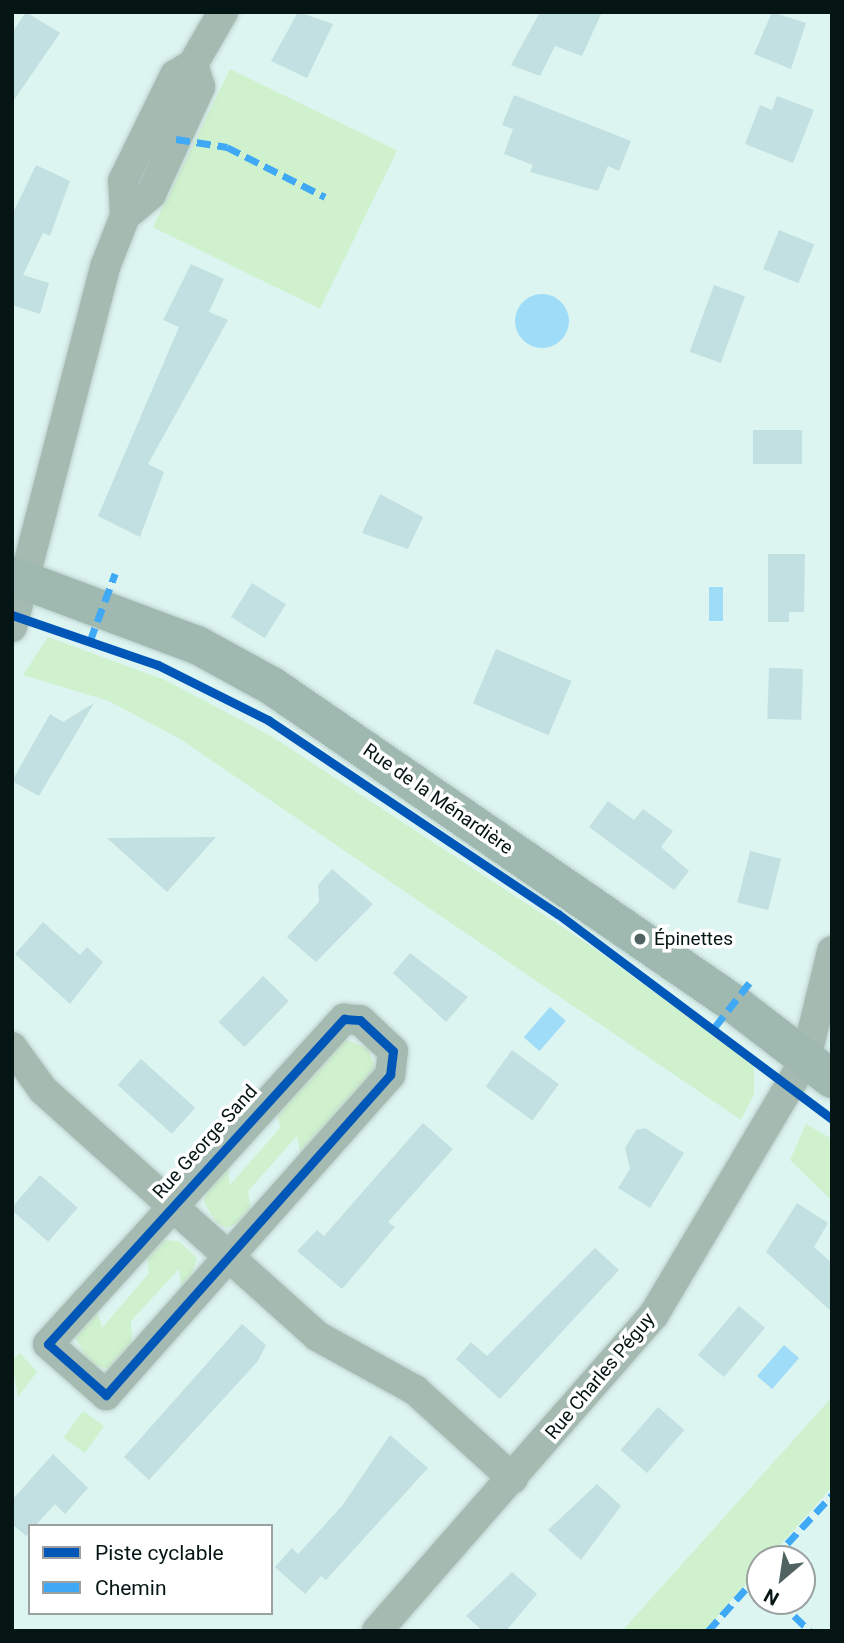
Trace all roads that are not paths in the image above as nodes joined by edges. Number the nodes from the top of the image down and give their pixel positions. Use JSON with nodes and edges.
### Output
{"nodes":[{"id":1,"x":223,"y":12,"type":"edge"},
{"id":2,"x":17,"y":578,"type":"edge"},
{"id":3,"x":12,"y":626,"type":"edge"},
{"id":4,"x":832,"y":951,"type":"edge"},
{"id":5,"x":12,"y":1047,"type":"edge"},
{"id":6,"x":819,"y":1068,"type":"edge"},
{"id":7,"x":170,"y":1207,"type":"junction"},
{"id":8,"x":228,"y":1257,"type":"junction"},
{"id":9,"x":513,"y":1479,"type":"junction"},
{"id":10,"x":377,"y":1631,"type":"edge"}],
"edges":[{"from":1,"to":2,"type":"street"},
{"from":2,"to":3,"type":"street"},
{"from":2,"to":6,"type":"main road","name":"Rue de la Ménardière"},
{"from":4,"to":6,"type":"street","name":"Rue Charles Péguy"},
{"from":5,"to":7,"type":"street","name":"Rue George Sand"},
{"from":6,"to":9,"type":"street","name":"Rue Charles Péguy"},
{"from":7,"to":8,"type":"street","name":"Rue George Sand"},
{"from":7,"to":8,"type":"street","name":"Rue George Sand"},
{"from":7,"to":8,"type":"street","name":"Rue George Sand"},
{"from":8,"to":9,"type":"street","name":"Rue George Sand"},
{"from":9,"to":10,"type":"street","name":"Rue Charles Péguy"}]}
